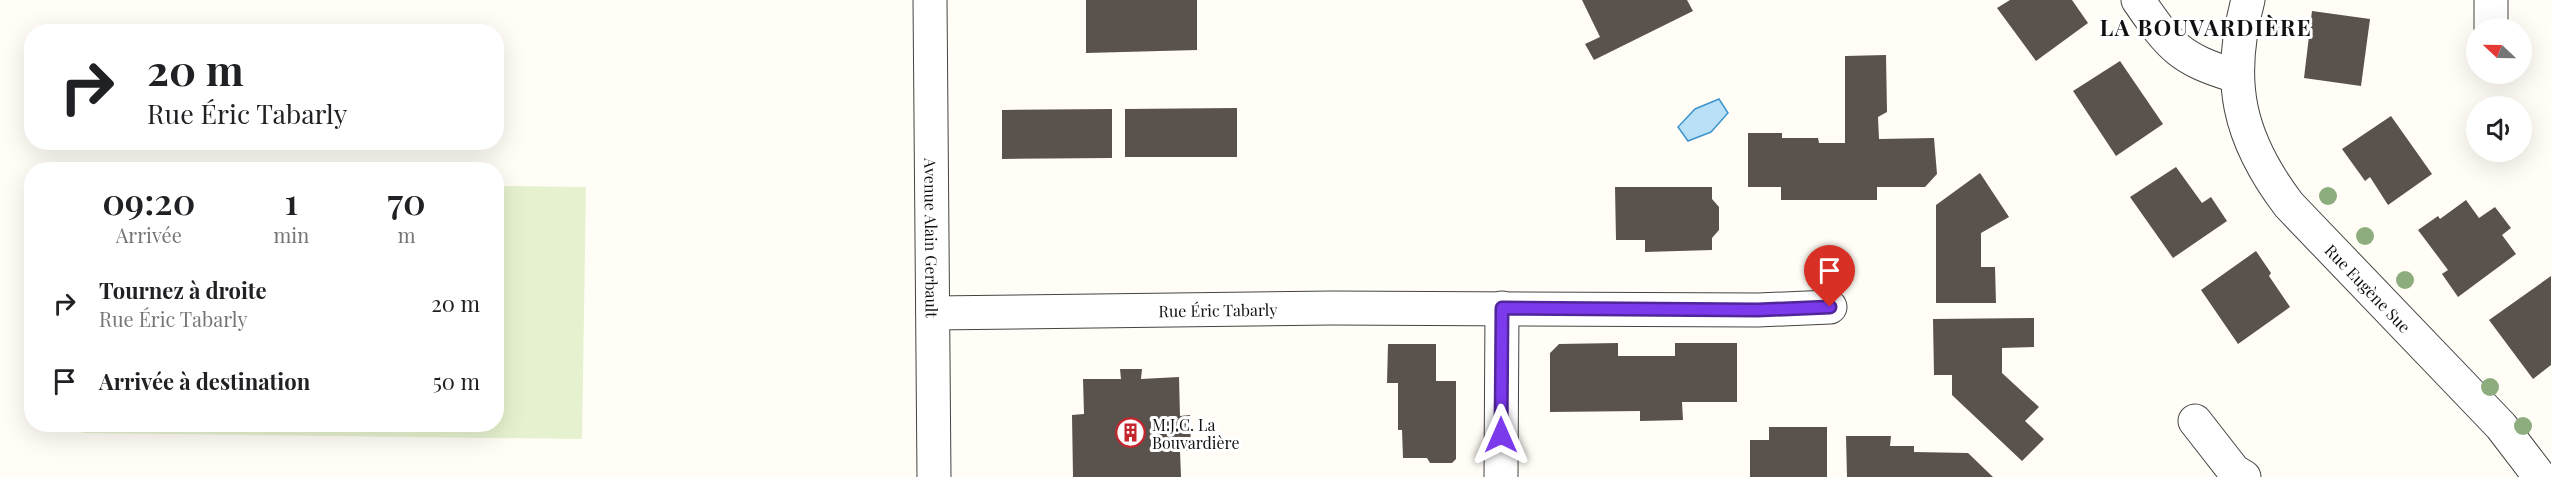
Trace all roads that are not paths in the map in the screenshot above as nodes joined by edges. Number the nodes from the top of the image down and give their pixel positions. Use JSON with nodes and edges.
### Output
{"nodes":[{"id":1,"x":930,"y":0,"type":"edge"},
{"id":2,"x":2138,"y":0,"type":"edge"},
{"id":3,"x":2248,"y":0,"type":"edge"},
{"id":4,"x":2491,"y":0,"type":"edge"},
{"id":5,"x":2491,"y":18,"type":"edge"},
{"id":6,"x":2236,"y":76,"type":"junction"},
{"id":7,"x":1830,"y":307,"type":"dead end"},
{"id":8,"x":1502,"y":308,"type":"junction"},
{"id":9,"x":933,"y":313,"type":"junction"},
{"id":10,"x":2195,"y":421,"type":"dead end"},
{"id":11,"x":934,"y":477,"type":"edge"},
{"id":12,"x":1501,"y":477,"type":"edge"},
{"id":13,"x":2244,"y":477,"type":"edge"},
{"id":14,"x":2540,"y":477,"type":"edge"}],
"edges":[{"from":1,"to":9,"type":"street","name":"Avenue Alain Gerbault"},
{"from":2,"to":6,"type":"street"},
{"from":3,"to":6,"type":"street","name":"Rue Eugène Sue"},
{"from":4,"to":5,"type":"street"},
{"from":6,"to":14,"type":"street","name":"Rue Eugène Sue"},
{"from":7,"to":8,"type":"street","name":"Rue Éric Tabarly"},
{"from":8,"to":9,"type":"street","name":"Rue Éric Tabarly"},
{"from":8,"to":12,"type":"street"},
{"from":9,"to":11,"type":"street","name":"Avenue Alain Gerbault"},
{"from":10,"to":13,"type":"street"}]}
